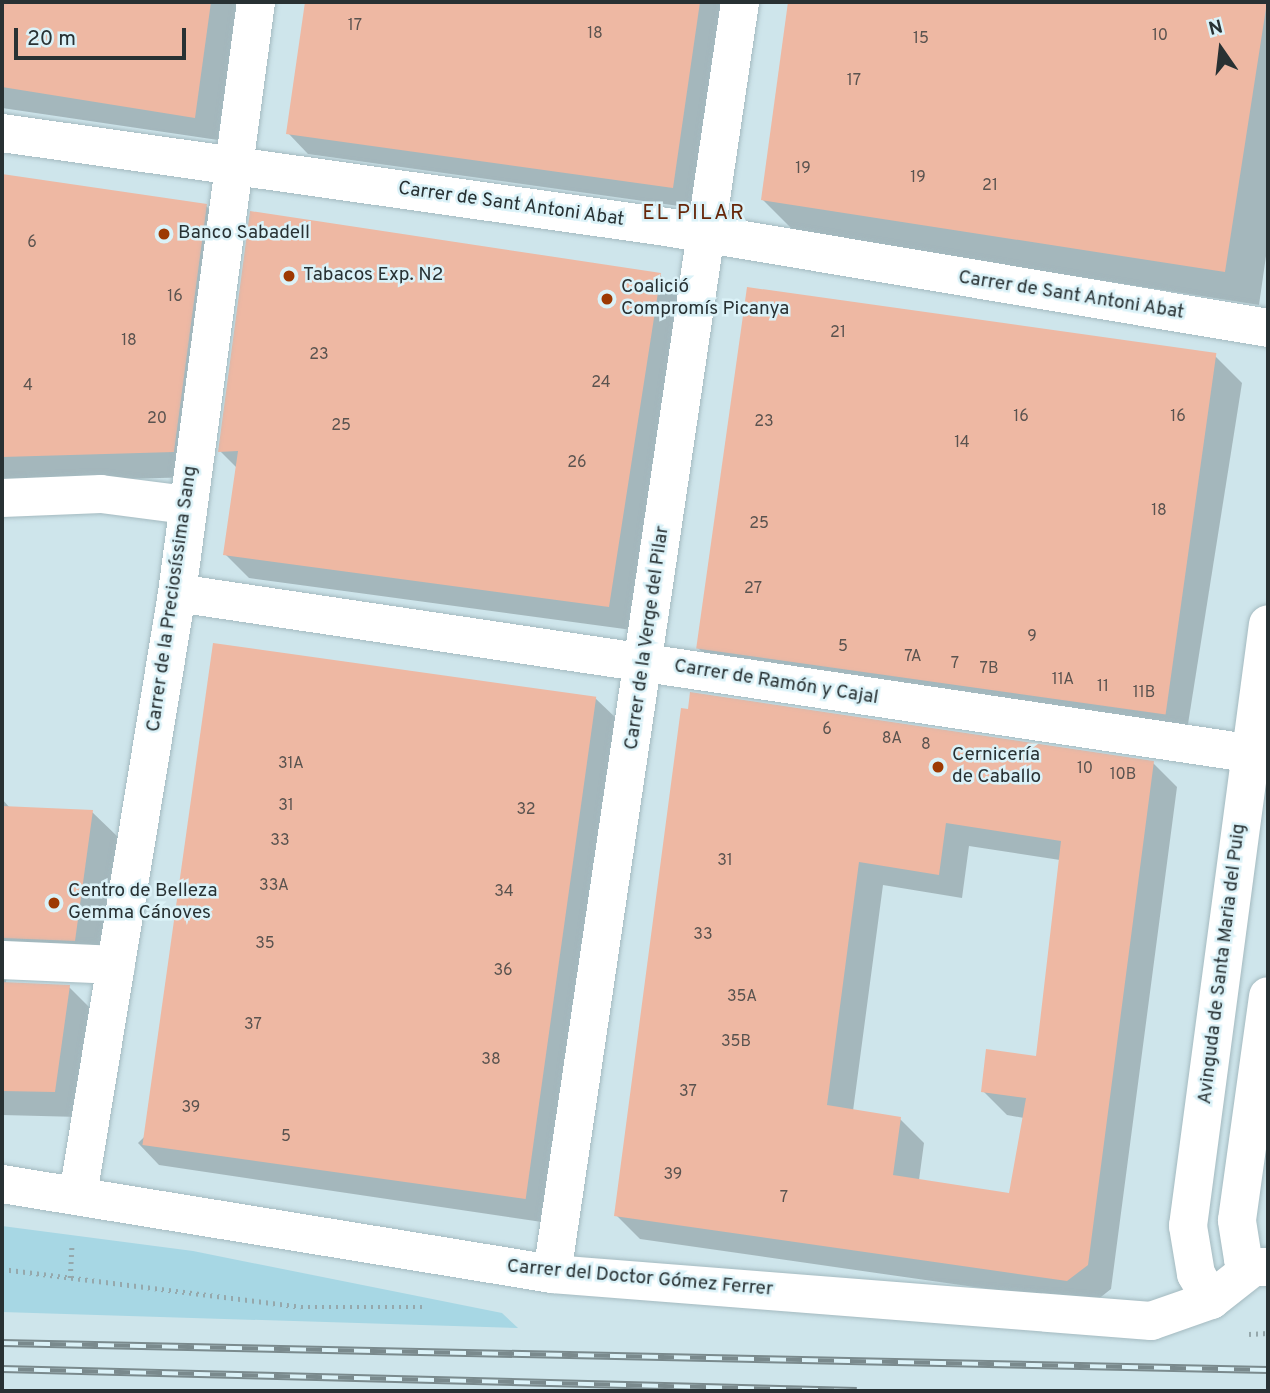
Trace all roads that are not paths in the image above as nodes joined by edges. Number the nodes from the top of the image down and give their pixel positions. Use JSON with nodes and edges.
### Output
{"nodes":[{"id":1,"x":256,"y":2,"type":"edge"},
{"id":2,"x":740,"y":2,"type":"edge"},
{"id":3,"x":2,"y":133,"type":"edge"},
{"id":4,"x":232,"y":166,"type":"junction"},
{"id":5,"x":707,"y":233,"type":"junction"},
{"id":6,"x":1268,"y":328,"type":"edge"},
{"id":7,"x":2,"y":498,"type":"edge"},
{"id":8,"x":187,"y":505,"type":"junction"},
{"id":9,"x":177,"y":593,"type":"junction"},
{"id":10,"x":1268,"y":624,"type":"edge"},
{"id":11,"x":645,"y":663,"type":"junction"},
{"id":12,"x":1259,"y":755,"type":"edge"},
{"id":13,"x":2,"y":960,"type":"edge"},
{"id":14,"x":116,"y":965,"type":"junction"},
{"id":15,"x":1268,"y":996,"type":"edge"},
{"id":16,"x":2,"y":1184,"type":"edge"},
{"id":17,"x":78,"y":1195,"type":"junction"},
{"id":18,"x":1261,"y":1267,"type":"edge"},
{"id":19,"x":552,"y":1274,"type":"junction"},
{"id":20,"x":1211,"y":1300,"type":"junction"}],
"edges":[{"from":1,"to":4,"type":"street","name":"Carrer de la Preciosíssima Sang"},
{"from":2,"to":5,"type":"street","name":"Carrer de la Verge del Pilar"},
{"from":3,"to":4,"type":"street","name":"Carrer de Sant Antoni Abat"},
{"from":4,"to":5,"type":"street","name":"Carrer de Sant Antoni Abat"},
{"from":4,"to":8,"type":"street","name":"Carrer de la Preciosíssima Sang"},
{"from":5,"to":6,"type":"street","name":"Carrer de Sant Antoni Abat"},
{"from":5,"to":11,"type":"street","name":"Carrer de la Verge del Pilar"},
{"from":7,"to":8,"type":"street"},
{"from":8,"to":9,"type":"street","name":"Carrer de la Preciosíssima Sang"},
{"from":9,"to":11,"type":"street","name":"Carrer de Ramón y Cajal"},
{"from":9,"to":14,"type":"street","name":"Carrer de la Preciosíssima Sang"},
{"from":10,"to":12,"type":"street","name":"Avinguda de Santa Maria del Puig"},
{"from":11,"to":12,"type":"street","name":"Carrer de Ramón y Cajal"},
{"from":11,"to":19,"type":"street","name":"Carrer de la Verge del Pilar"},
{"from":12,"to":20,"type":"street","name":"Avinguda de Santa Maria del Puig"},
{"from":13,"to":14,"type":"street"},
{"from":14,"to":17,"type":"street","name":"Carrer de la Preciosíssima Sang"},
{"from":15,"to":18,"type":"street"},
{"from":16,"to":17,"type":"street","name":"Carrer del Doctor Gómez Ferrer"},
{"from":17,"to":19,"type":"street","name":"Carrer del Doctor Gómez Ferrer"},
{"from":18,"to":20,"type":"street","name":"Carrer del Doctor Gómez Ferrer"},
{"from":19,"to":20,"type":"street","name":"Carrer del Doctor Gómez Ferrer"}]}
